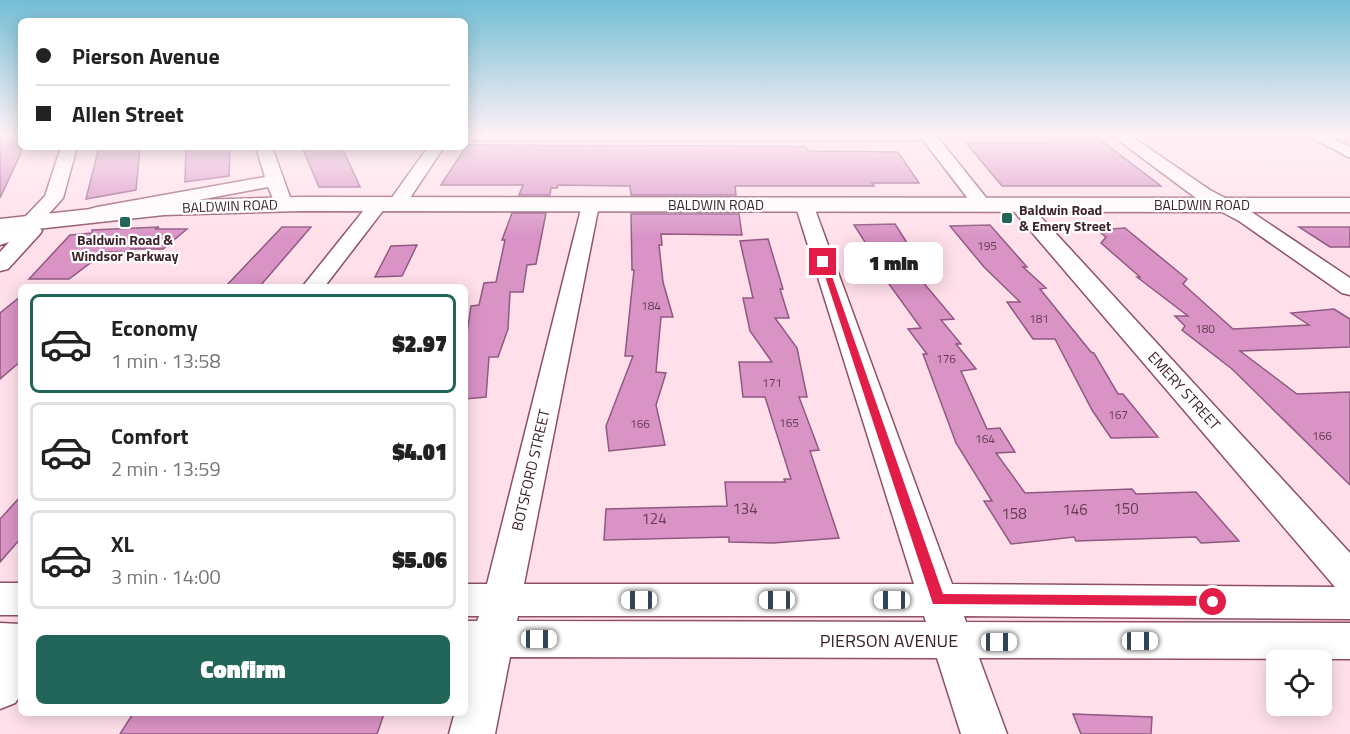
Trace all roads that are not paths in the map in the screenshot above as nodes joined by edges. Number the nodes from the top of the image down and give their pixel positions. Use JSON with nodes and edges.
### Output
{"nodes":[{"id":1,"x":63,"y":168,"type":"edge"},
{"id":2,"x":272,"y":168,"type":"edge"},
{"id":3,"x":418,"y":168,"type":"edge"},
{"id":4,"x":953,"y":168,"type":"edge"},
{"id":5,"x":1166,"y":168,"type":"edge"},
{"id":6,"x":276,"y":180,"type":"junction"},
{"id":7,"x":388,"y":203,"type":"junction"},
{"id":8,"x":283,"y":204,"type":"junction"},
{"id":9,"x":804,"y":204,"type":"junction"},
{"id":10,"x":590,"y":205,"type":"junction"},
{"id":11,"x":982,"y":205,"type":"junction"},
{"id":12,"x":1019,"y":205,"type":"junction"},
{"id":13,"x":1350,"y":205,"type":"edge"},
{"id":14,"x":1225,"y":206,"type":"junction"},
{"id":15,"x":82,"y":216,"type":"junction"},
{"id":16,"x":31,"y":222,"type":"junction"},
{"id":17,"x":0,"y":226,"type":"edge"},
{"id":18,"x":0,"y":239,"type":"edge"},
{"id":19,"x":0,"y":264,"type":"edge"},
{"id":20,"x":316,"y":284,"type":"edge"},
{"id":21,"x":1350,"y":288,"type":"edge"},
{"id":22,"x":1350,"y":578,"type":"edge"},
{"id":23,"x":0,"y":599,"type":"edge"},
{"id":24,"x":18,"y":599,"type":"edge"},
{"id":25,"x":483,"y":600,"type":"edge"},
{"id":26,"x":938,"y":600,"type":"junction"},
{"id":27,"x":1350,"y":603,"type":"edge"},
{"id":28,"x":479,"y":639,"type":"edge"},
{"id":29,"x":0,"y":641,"type":"edge"},
{"id":30,"x":1350,"y":641,"type":"edge"},
{"id":31,"x":18,"y":642,"type":"edge"},
{"id":32,"x":952,"y":642,"type":"junction"},
{"id":33,"x":18,"y":665,"type":"edge"},
{"id":34,"x":0,"y":688,"type":"edge"},
{"id":35,"x":472,"y":734,"type":"edge"},
{"id":36,"x":984,"y":734,"type":"edge"}],
"edges":[{"from":1,"to":16,"type":"street"},
{"from":2,"to":6,"type":"street"},
{"from":3,"to":7,"type":"street"},
{"from":4,"to":11,"type":"street"},
{"from":5,"to":14,"type":"street"},
{"from":6,"to":8,"type":"street"},
{"from":6,"to":15,"type":"street","name":"BALDWIN ROAD"},
{"from":7,"to":8,"type":"main road","name":"BALDWIN ROAD"},
{"from":7,"to":10,"type":"main road","name":"BALDWIN ROAD"},
{"from":7,"to":20,"type":"street"},
{"from":8,"to":15,"type":"main road","name":"BALDWIN ROAD"},
{"from":9,"to":10,"type":"main road","name":"BALDWIN ROAD"},
{"from":9,"to":11,"type":"main road","name":"BALDWIN ROAD"},
{"from":9,"to":26,"type":"street"},
{"from":10,"to":25,"type":"street","name":"BOTSFORD STREET"},
{"from":11,"to":12,"type":"main road","name":"BALDWIN ROAD"},
{"from":12,"to":14,"type":"main road","name":"BALDWIN ROAD"},
{"from":12,"to":22,"type":"street","name":"EMERY STREET"},
{"from":13,"to":14,"type":"main road","name":"BALDWIN ROAD"},
{"from":14,"to":21,"type":"street"},
{"from":15,"to":16,"type":"main road","name":"BALDWIN ROAD"},
{"from":16,"to":17,"type":"main road","name":"BALDWIN ROAD"},
{"from":16,"to":18,"type":"street"},
{"from":16,"to":19,"type":"street"},
{"from":23,"to":24,"type":"street"},
{"from":25,"to":26,"type":"street"},
{"from":25,"to":28,"type":"street","name":"BOTSFORD STREET"},
{"from":26,"to":27,"type":"street"},
{"from":26,"to":32,"type":"street"},
{"from":28,"to":32,"type":"street","name":"PIERSON AVENUE"},
{"from":28,"to":35,"type":"street","name":"BOTSFORD STREET"},
{"from":29,"to":31,"type":"street"},
{"from":30,"to":32,"type":"street","name":"PIERSON AVENUE"},
{"from":32,"to":36,"type":"street"},
{"from":33,"to":34,"type":"street"}]}
